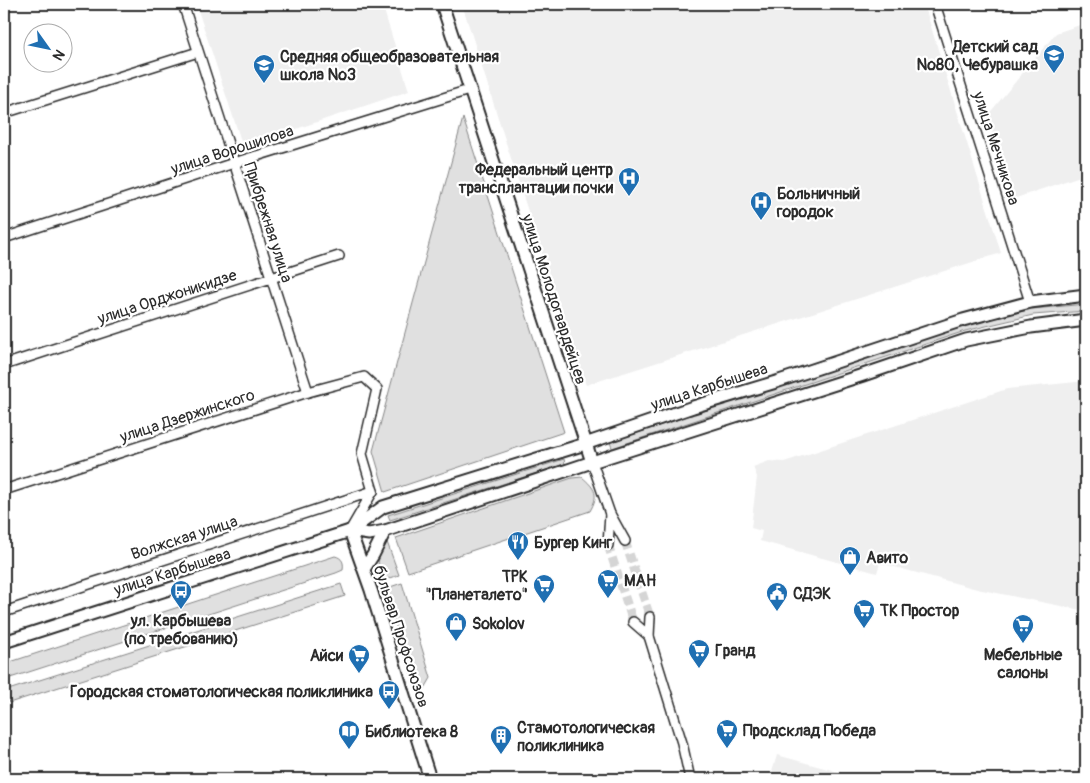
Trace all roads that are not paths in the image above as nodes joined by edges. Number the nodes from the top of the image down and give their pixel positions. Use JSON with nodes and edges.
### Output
{"nodes":[{"id":1,"x":183,"y":4,"type":"edge"},
{"id":2,"x":442,"y":4,"type":"edge"},
{"id":3,"x":935,"y":4,"type":"edge"},
{"id":4,"x":198,"y":52,"type":"junction"},
{"id":5,"x":469,"y":90,"type":"junction"},
{"id":6,"x":4,"y":113,"type":"edge"},
{"id":7,"x":234,"y":163,"type":"junction"},
{"id":8,"x":4,"y":238,"type":"edge"},
{"id":9,"x":339,"y":256,"type":"dead end"},
{"id":10,"x":271,"y":278,"type":"junction"},
{"id":11,"x":1086,"y":295,"type":"edge"},
{"id":12,"x":1030,"y":302,"type":"junction"},
{"id":13,"x":1086,"y":320,"type":"edge"},
{"id":14,"x":4,"y":365,"type":"edge"},
{"id":15,"x":308,"y":392,"type":"junction"},
{"id":16,"x":585,"y":444,"type":"junction"},
{"id":17,"x":592,"y":462,"type":"junction"},
{"id":18,"x":4,"y":490,"type":"edge"},
{"id":19,"x":373,"y":491,"type":"junction"},
{"id":20,"x":610,"y":514,"type":"junction"},
{"id":21,"x":350,"y":531,"type":"junction"},
{"id":22,"x":385,"y":531,"type":"junction"},
{"id":23,"x":625,"y":540,"type":"tunnel mouth"},
{"id":24,"x":608,"y":544,"type":"tunnel mouth"},
{"id":25,"x":364,"y":569,"type":"junction"},
{"id":26,"x":4,"y":612,"type":"edge"},
{"id":27,"x":650,"y":617,"type":"tunnel mouth"},
{"id":28,"x":633,"y":622,"type":"tunnel mouth"},
{"id":29,"x":648,"y":636,"type":"junction"},
{"id":30,"x":4,"y":642,"type":"edge"},
{"id":31,"x":430,"y":779,"type":"edge"},
{"id":32,"x":690,"y":779,"type":"edge"}],
"edges":[{"from":1,"to":4,"type":"street","name":"Прибрежная улица"},
{"from":2,"to":5,"type":"street","name":"улица Молодогвардейцев"},
{"from":3,"to":12,"type":"street","name":"улица Мечникова"},
{"from":4,"to":6,"type":"street"},
{"from":4,"to":7,"type":"street","name":"Прибрежная улица"},
{"from":5,"to":7,"type":"street","name":"улица Ворошилова"},
{"from":5,"to":16,"type":"street","name":"улица Молодогвардейцев"},
{"from":7,"to":8,"type":"street","name":"улица Ворошилова"},
{"from":7,"to":10,"type":"street","name":"Прибрежная улица"},
{"from":9,"to":10,"type":"street","name":"улица Орджоникидзе"},
{"from":10,"to":14,"type":"street","name":"улица Орджоникидзе"},
{"from":10,"to":15,"type":"street","name":"Прибрежная улица"},
{"from":11,"to":12,"type":"street","name":"улица Карбышева"},
{"from":12,"to":16,"type":"street","name":"улица Карбышева"},
{"from":13,"to":17,"type":"street","name":"улица Карбышева"},
{"from":15,"to":18,"type":"street","name":"улица Дзержинского"},
{"from":15,"to":19,"type":"street","name":"улица Дзержинского"},
{"from":16,"to":17,"type":"street","name":"улица Молодогвардейцев"},
{"from":16,"to":21,"type":"street","name":"улица Карбышева"},
{"from":17,"to":20,"type":"street"},
{"from":17,"to":22,"type":"street","name":"улица Карбышева"},
{"from":19,"to":21,"type":"street"},
{"from":19,"to":26,"type":"street","name":"Волжская улица"},
{"from":20,"to":23,"type":"street"},
{"from":20,"to":24,"type":"street"},
{"from":21,"to":22,"type":"street","name":"улица Карбышева"},
{"from":21,"to":25,"type":"street","name":"бульвар Профсоюзов"},
{"from":21,"to":30,"type":"street","name":"улица Карбышева"},
{"from":22,"to":25,"type":"street"},
{"from":25,"to":31,"type":"street","name":"бульвар Профсоюзов"},
{"from":27,"to":29,"type":"street"},
{"from":28,"to":29,"type":"street"},
{"from":29,"to":32,"type":"street"}]}
